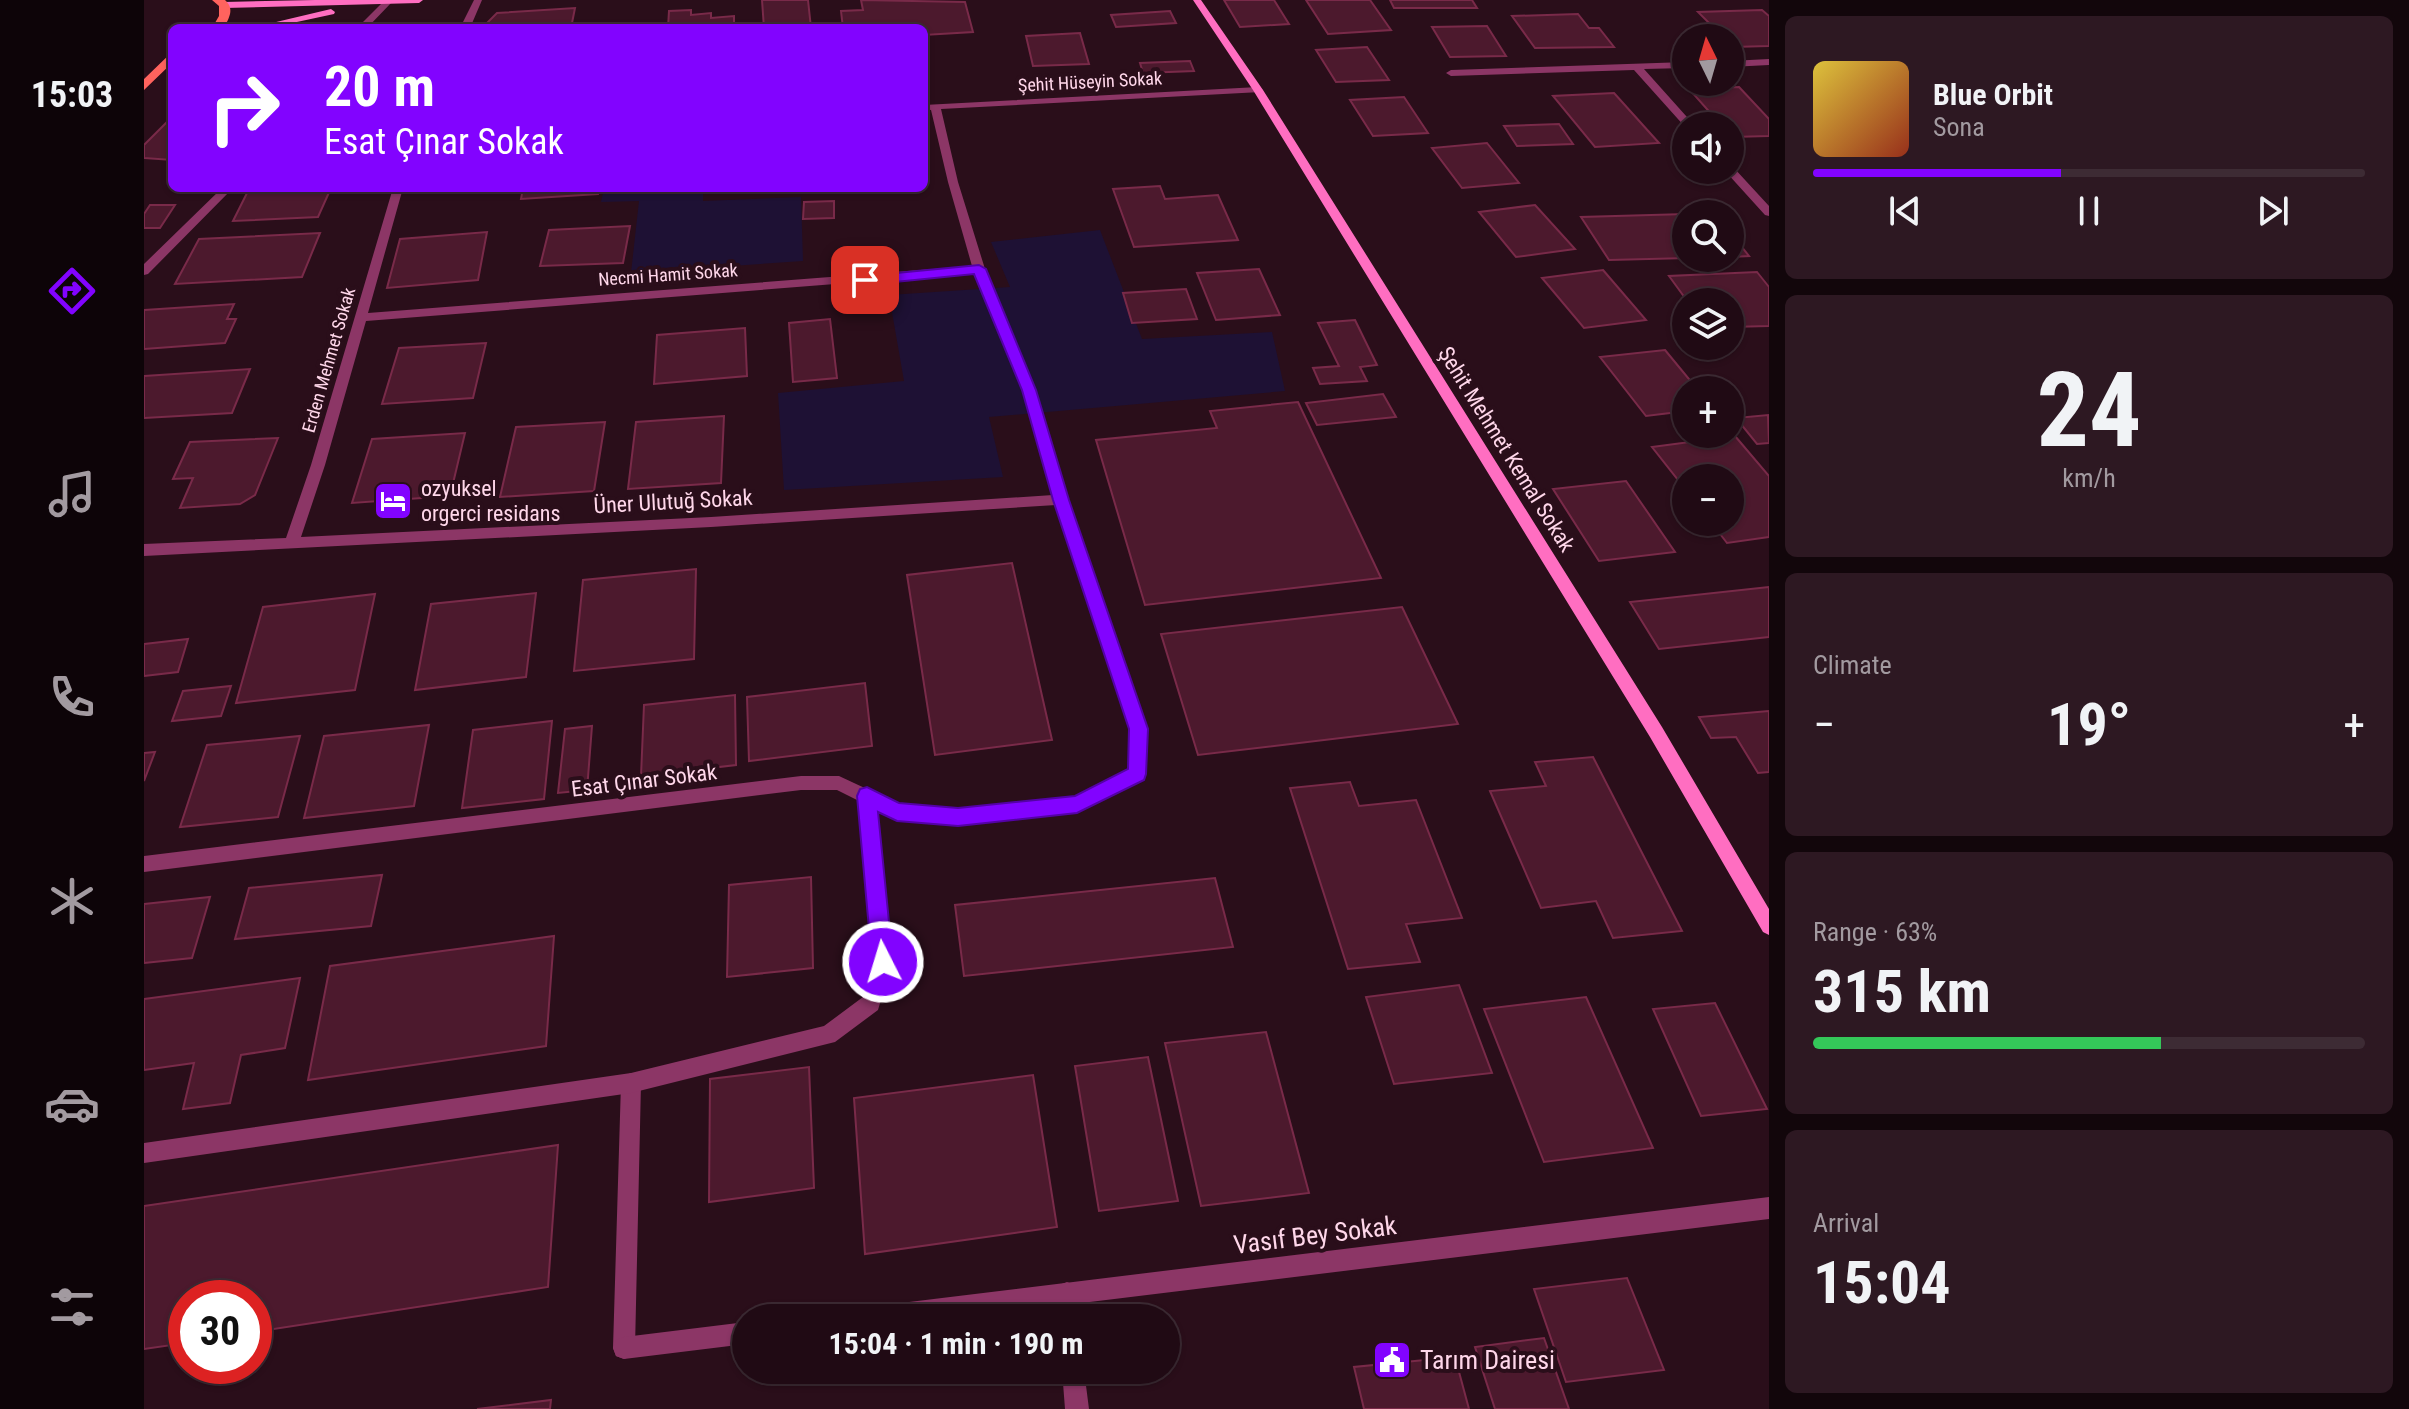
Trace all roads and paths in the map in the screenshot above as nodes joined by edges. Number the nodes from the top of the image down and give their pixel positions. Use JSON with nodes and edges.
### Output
{"nodes":[{"id":1,"x":419,"y":0,"type":"edge"},
{"id":2,"x":478,"y":0,"type":"edge"},
{"id":3,"x":1197,"y":0,"type":"edge"},
{"id":4,"x":384,"y":2,"type":"junction"},
{"id":5,"x":221,"y":3,"type":"edge"},
{"id":6,"x":220,"y":24,"type":"edge"},
{"id":7,"x":276,"y":24,"type":"edge"},
{"id":8,"x":365,"y":24,"type":"edge"},
{"id":9,"x":467,"y":24,"type":"edge"},
{"id":10,"x":168,"y":56,"type":"edge"},
{"id":11,"x":168,"y":59,"type":"edge"},
{"id":12,"x":146,"y":61,"type":"dead end"},
{"id":13,"x":1769,"y":62,"type":"edge"},
{"id":14,"x":1744,"y":63,"type":"edge"},
{"id":15,"x":1672,"y":66,"type":"edge"},
{"id":16,"x":1637,"y":67,"type":"junction"},
{"id":17,"x":1451,"y":73,"type":"dead end"},
{"id":18,"x":144,"y":86,"type":"edge"},
{"id":19,"x":1258,"y":90,"type":"junction"},
{"id":20,"x":929,"y":106,"type":"edge"},
{"id":21,"x":1677,"y":112,"type":"edge"},
{"id":22,"x":1743,"y":184,"type":"edge"},
{"id":23,"x":224,"y":192,"type":"edge"},
{"id":24,"x":397,"y":192,"type":"edge"},
{"id":25,"x":1769,"y":213,"type":"edge"},
{"id":26,"x":979,"y":269,"type":"junction"},
{"id":27,"x":144,"y":271,"type":"edge"},
{"id":28,"x":359,"y":318,"type":"junction"},
{"id":29,"x":1061,"y":500,"type":"junction"},
{"id":30,"x":292,"y":541,"type":"junction"},
{"id":31,"x":144,"y":550,"type":"edge"},
{"id":32,"x":867,"y":796,"type":"junction"},
{"id":33,"x":144,"y":864,"type":"edge"},
{"id":34,"x":1769,"y":926,"type":"edge"},
{"id":35,"x":631,"y":1083,"type":"junction"},
{"id":36,"x":144,"y":1153,"type":"edge"},
{"id":37,"x":1769,"y":1208,"type":"edge"},
{"id":38,"x":1067,"y":1293,"type":"junction"},
{"id":39,"x":979,"y":1304,"type":"edge"},
{"id":40,"x":1068,"y":1304,"type":"edge"},
{"id":41,"x":732,"y":1335,"type":"edge"},
{"id":42,"x":1074,"y":1384,"type":"edge"},
{"id":43,"x":1077,"y":1409,"type":"edge"}],
"edges":[{"from":1,"to":4,"type":"street"},
{"from":2,"to":9,"type":"street"},
{"from":3,"to":19,"type":"street","name":"Şehit Mehmet Kemal Sokak"},
{"from":4,"to":5,"type":"street"},
{"from":4,"to":7,"type":"street"},
{"from":4,"to":8,"type":"street"},
{"from":5,"to":6,"type":"main road"},
{"from":10,"to":12,"type":"main road"},
{"from":11,"to":18,"type":"main road"},
{"from":13,"to":14,"type":"street"},
{"from":15,"to":16,"type":"street"},
{"from":16,"to":17,"type":"street"},
{"from":16,"to":21,"type":"street"},
{"from":19,"to":20,"type":"street","name":"Şehit Hüseyin Sokak"},
{"from":19,"to":34,"type":"street","name":"Şehit Mehmet Kemal Sokak"},
{"from":20,"to":26,"type":"street"},
{"from":22,"to":25,"type":"street"},
{"from":23,"to":27,"type":"street"},
{"from":24,"to":28,"type":"street","name":"Erden Mehmet Sokak"},
{"from":26,"to":28,"type":"street","name":"Necmi Hamit Sokak"},
{"from":26,"to":29,"type":"street"},
{"from":28,"to":30,"type":"street","name":"Erden Mehmet Sokak"},
{"from":29,"to":30,"type":"street","name":"Üner Ulutuğ Sokak"},
{"from":29,"to":32,"type":"street","name":"Esat Çınar Sokak"},
{"from":30,"to":31,"type":"street","name":"Üner Ulutuğ Sokak"},
{"from":32,"to":33,"type":"street","name":"Esat Çınar Sokak"},
{"from":32,"to":35,"type":"street"},
{"from":35,"to":36,"type":"street"},
{"from":35,"to":41,"type":"street"},
{"from":37,"to":38,"type":"street","name":"Vasıf Bey Sokak"},
{"from":38,"to":39,"type":"street","name":"Vasıf Bey Sokak"},
{"from":38,"to":40,"type":"street"},
{"from":42,"to":43,"type":"street"}]}
